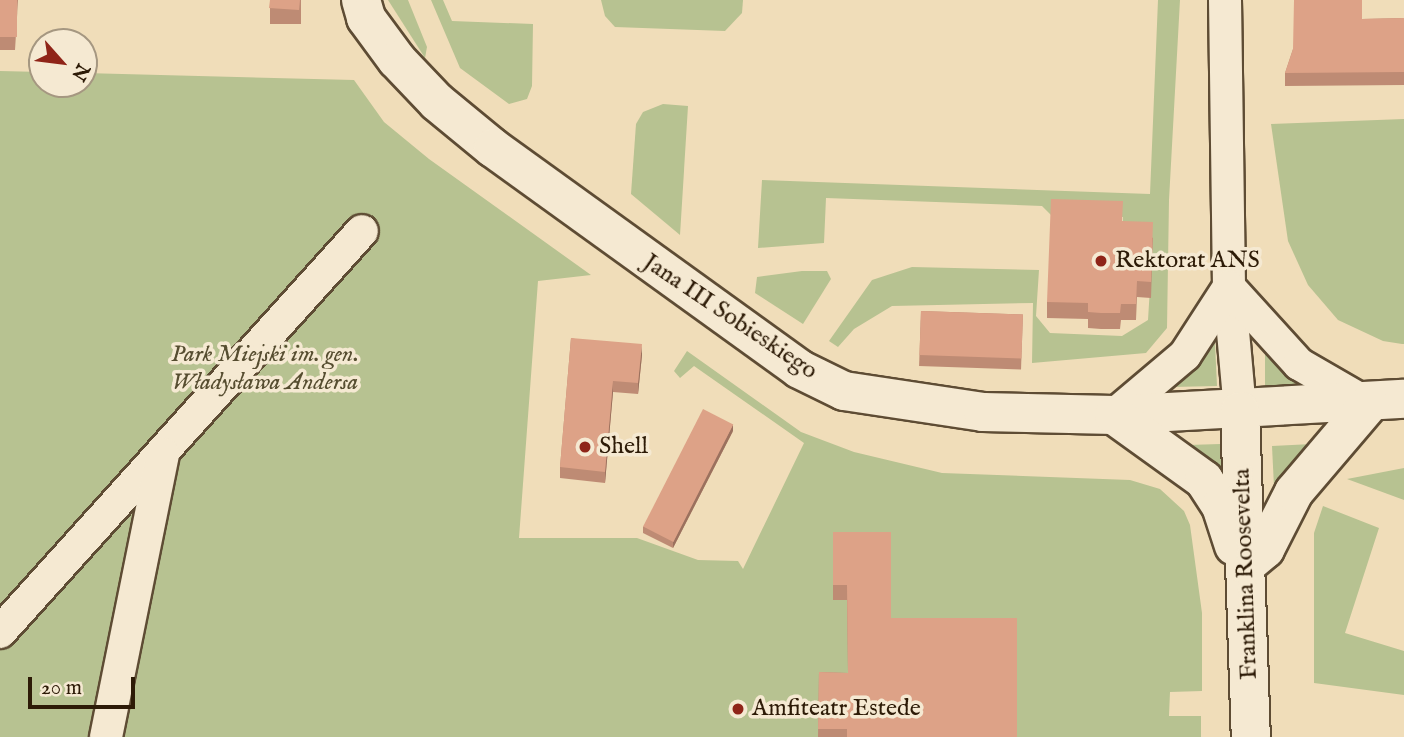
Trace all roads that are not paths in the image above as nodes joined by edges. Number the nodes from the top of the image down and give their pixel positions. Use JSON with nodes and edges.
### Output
{"nodes":[{"id":1,"x":361,"y":0,"type":"edge"},
{"id":2,"x":1225,"y":0,"type":"edge"},
{"id":3,"x":362,"y":231,"type":"dead end"},
{"id":4,"x":1229,"y":287,"type":"junction"},
{"id":5,"x":1386,"y":402,"type":"edge"},
{"id":6,"x":1240,"y":411,"type":"junction"},
{"id":7,"x":1114,"y":415,"type":"junction"},
{"id":8,"x":163,"y":454,"type":"junction"},
{"id":9,"x":1246,"y":565,"type":"junction"},
{"id":10,"x":0,"y":632,"type":"edge"},
{"id":11,"x":106,"y":737,"type":"edge"},
{"id":12,"x":1251,"y":737,"type":"edge"}],
"edges":[{"from":1,"to":7,"type":"street","name":"Jana III Sobieskiego"},
{"from":2,"to":4,"type":"street"},
{"from":3,"to":8,"type":"street"},
{"from":4,"to":5,"type":"street"},
{"from":4,"to":6,"type":"street"},
{"from":4,"to":7,"type":"street"},
{"from":5,"to":6,"type":"street","name":"Jana III Sobieskiego"},
{"from":5,"to":9,"type":"street"},
{"from":6,"to":7,"type":"street","name":"Jana III Sobieskiego"},
{"from":6,"to":9,"type":"street","name":"Franklina Roosevelta"},
{"from":7,"to":9,"type":"street"},
{"from":8,"to":10,"type":"street"},
{"from":8,"to":11,"type":"street"},
{"from":9,"to":12,"type":"street","name":"Franklina Roosevelta"}]}
